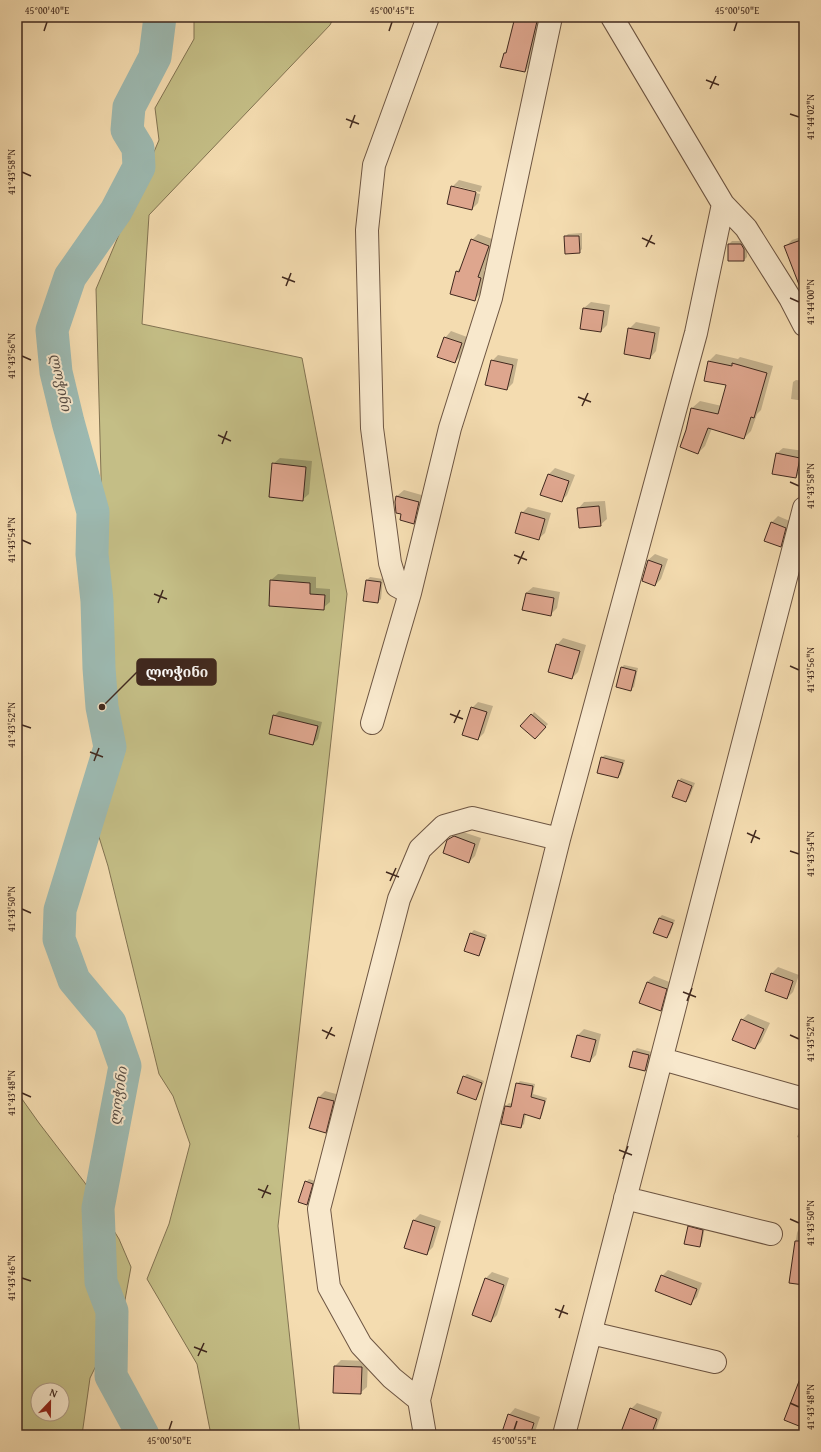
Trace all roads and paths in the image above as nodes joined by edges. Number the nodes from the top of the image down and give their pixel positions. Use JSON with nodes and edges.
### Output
{"nodes":[{"id":1,"x":428,"y":17,"type":"edge"},
{"id":2,"x":551,"y":17,"type":"edge"},
{"id":3,"x":612,"y":17,"type":"edge"},
{"id":4,"x":723,"y":204,"type":"junction"},
{"id":5,"x":804,"y":325,"type":"edge"},
{"id":6,"x":804,"y":508,"type":"edge"},
{"id":7,"x":410,"y":594,"type":"junction"},
{"id":8,"x":372,"y":723,"type":"dead end"},
{"id":9,"x":559,"y":839,"type":"junction"},
{"id":10,"x":662,"y":1058,"type":"junction"},
{"id":11,"x":804,"y":1099,"type":"edge"},
{"id":12,"x":625,"y":1198,"type":"junction"},
{"id":13,"x":770,"y":1234,"type":"dead end"},
{"id":14,"x":591,"y":1332,"type":"junction"},
{"id":15,"x":715,"y":1362,"type":"dead end"},
{"id":16,"x":418,"y":1400,"type":"junction"},
{"id":17,"x":425,"y":1435,"type":"edge"},
{"id":18,"x":564,"y":1435,"type":"edge"}],
"edges":[{"from":1,"to":7,"type":"street"},
{"from":2,"to":7,"type":"street"},
{"from":3,"to":4,"type":"street"},
{"from":4,"to":5,"type":"street"},
{"from":4,"to":9,"type":"street"},
{"from":6,"to":10,"type":"street"},
{"from":7,"to":8,"type":"street"},
{"from":9,"to":16,"type":"street"},
{"from":9,"to":16,"type":"street"},
{"from":10,"to":11,"type":"street"},
{"from":10,"to":12,"type":"street"},
{"from":12,"to":13,"type":"street"},
{"from":12,"to":14,"type":"street"},
{"from":14,"to":15,"type":"street"},
{"from":14,"to":18,"type":"street"},
{"from":16,"to":17,"type":"street"}]}
